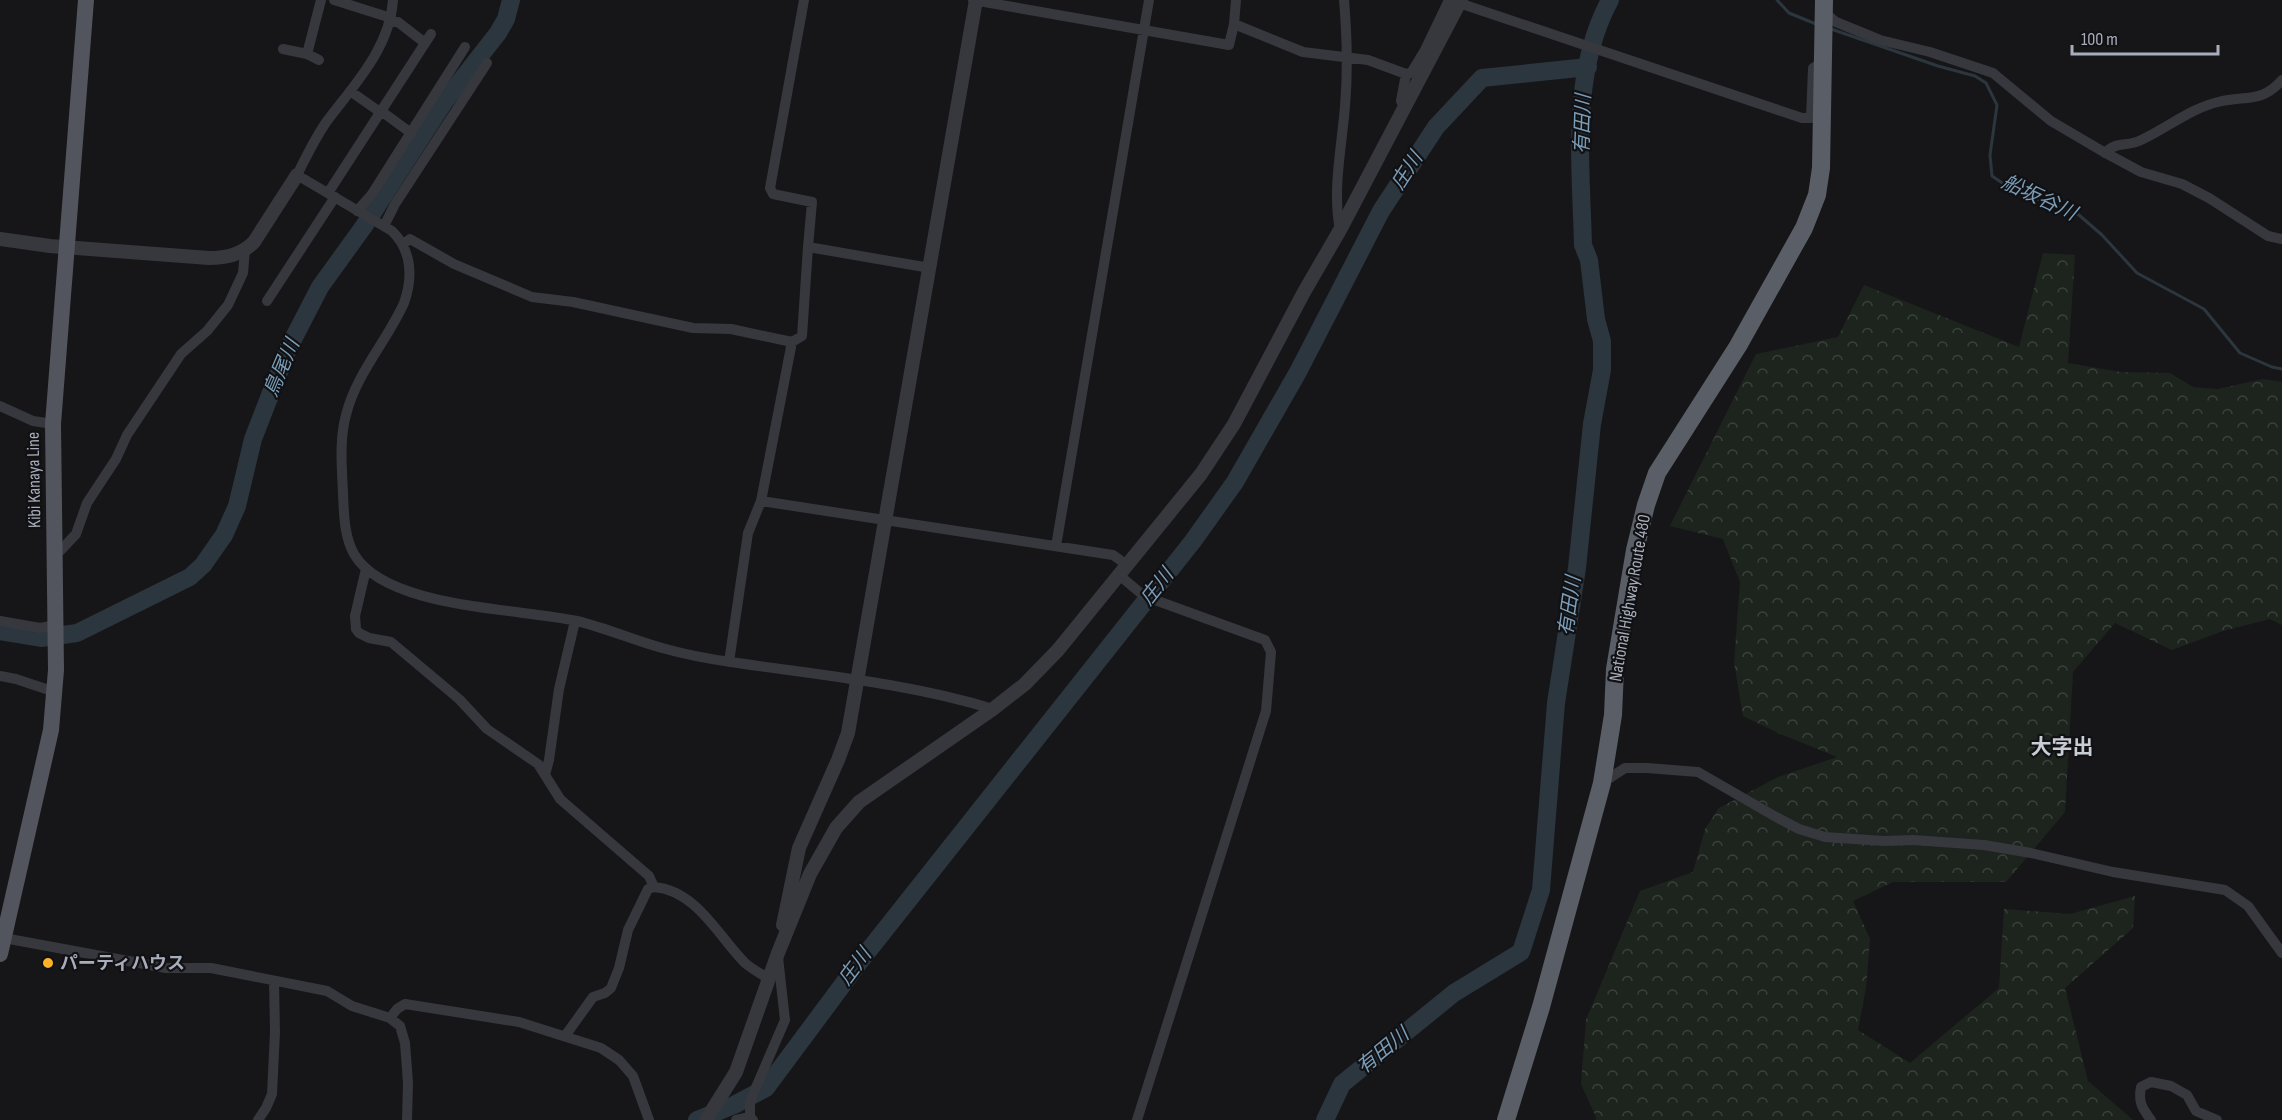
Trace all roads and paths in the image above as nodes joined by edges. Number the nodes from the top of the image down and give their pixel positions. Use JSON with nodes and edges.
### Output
{"nodes":[{"id":1,"x":86,"y":0,"type":"edge"},
{"id":2,"x":321,"y":0,"type":"edge"},
{"id":3,"x":334,"y":0,"type":"edge"},
{"id":4,"x":393,"y":0,"type":"edge"},
{"id":5,"x":804,"y":0,"type":"edge"},
{"id":6,"x":975,"y":0,"type":"edge"},
{"id":7,"x":1149,"y":0,"type":"edge"},
{"id":8,"x":1236,"y":0,"type":"edge"},
{"id":9,"x":1344,"y":0,"type":"edge"},
{"id":10,"x":1459,"y":2,"type":"edge"},
{"id":11,"x":1823,"y":5,"type":"edge"},
{"id":12,"x":391,"y":20,"type":"junction"},
{"id":13,"x":1233,"y":24,"type":"junction"},
{"id":14,"x":1144,"y":30,"type":"junction"},
{"id":15,"x":465,"y":47,"type":"dead end"},
{"id":16,"x":283,"y":49,"type":"dead end"},
{"id":17,"x":307,"y":54,"type":"junction"},
{"id":18,"x":1347,"y":58,"type":"junction"},
{"id":19,"x":319,"y":60,"type":"dead end"},
{"id":20,"x":1822,"y":62,"type":"junction"},
{"id":21,"x":487,"y":63,"type":"dead end"},
{"id":22,"x":1406,"y":74,"type":"junction"},
{"id":23,"x":2282,"y":80,"type":"edge"},
{"id":24,"x":350,"y":91,"type":"junction"},
{"id":25,"x":1404,"y":107,"type":"junction"},
{"id":26,"x":381,"y":111,"type":"junction"},
{"id":27,"x":411,"y":134,"type":"junction"},
{"id":28,"x":2105,"y":153,"type":"junction"},
{"id":29,"x":297,"y":175,"type":"junction"},
{"id":30,"x":331,"y":195,"type":"junction"},
{"id":31,"x":359,"y":212,"type":"junction"},
{"id":32,"x":381,"y":225,"type":"junction"},
{"id":33,"x":1340,"y":230,"type":"junction"},
{"id":34,"x":0,"y":239,"type":"edge"},
{"id":35,"x":2282,"y":240,"type":"edge"},
{"id":36,"x":403,"y":244,"type":"junction"},
{"id":37,"x":808,"y":247,"type":"junction"},
{"id":38,"x":67,"y":248,"type":"junction"},
{"id":39,"x":244,"y":250,"type":"junction"},
{"id":40,"x":930,"y":268,"type":"junction"},
{"id":41,"x":267,"y":301,"type":"dead end"},
{"id":42,"x":792,"y":342,"type":"junction"},
{"id":43,"x":0,"y":407,"type":"edge"},
{"id":44,"x":53,"y":424,"type":"junction"},
{"id":45,"x":761,"y":501,"type":"junction"},
{"id":46,"x":886,"y":519,"type":"junction"},
{"id":47,"x":1056,"y":546,"type":"junction"},
{"id":48,"x":55,"y":550,"type":"junction"},
{"id":49,"x":366,"y":569,"type":"junction"},
{"id":50,"x":1123,"y":570,"type":"junction"},
{"id":51,"x":0,"y":621,"type":"edge"},
{"id":52,"x":575,"y":621,"type":"junction"},
{"id":53,"x":56,"y":626,"type":"junction"},
{"id":54,"x":729,"y":662,"type":"junction"},
{"id":55,"x":0,"y":676,"type":"edge"},
{"id":56,"x":858,"y":680,"type":"junction"},
{"id":57,"x":55,"y":692,"type":"junction"},
{"id":58,"x":993,"y":709,"type":"junction"},
{"id":59,"x":545,"y":774,"type":"junction"},
{"id":60,"x":1602,"y":783,"type":"junction"},
{"id":61,"x":799,"y":848,"type":"junction"},
{"id":62,"x":819,"y":858,"type":"junction"},
{"id":63,"x":654,"y":887,"type":"junction"},
{"id":64,"x":2,"y":946,"type":"edge"},
{"id":65,"x":778,"y":953,"type":"junction"},
{"id":66,"x":2282,"y":953,"type":"edge"},
{"id":67,"x":769,"y":979,"type":"junction"},
{"id":68,"x":274,"y":981,"type":"junction"},
{"id":69,"x":390,"y":1018,"type":"junction"},
{"id":70,"x":565,"y":1036,"type":"junction"},
{"id":71,"x":751,"y":1119,"type":"edge"},
{"id":72,"x":258,"y":1120,"type":"edge"},
{"id":73,"x":407,"y":1120,"type":"edge"},
{"id":74,"x":649,"y":1120,"type":"edge"},
{"id":75,"x":706,"y":1120,"type":"edge"},
{"id":76,"x":736,"y":1120,"type":"edge"},
{"id":77,"x":1137,"y":1120,"type":"edge"},
{"id":78,"x":1506,"y":1120,"type":"edge"},
{"id":79,"x":2151,"y":1120,"type":"edge"},
{"id":80,"x":2217,"y":1120,"type":"edge"}],
"edges":[{"from":1,"to":38,"type":"main road","name":"Kibi Kanaya Line"},
{"from":2,"to":17,"type":"street"},
{"from":3,"to":12,"type":"street"},
{"from":4,"to":12,"type":"street"},
{"from":5,"to":37,"type":"street"},
{"from":6,"to":14,"type":"street"},
{"from":6,"to":40,"type":"street"},
{"from":7,"to":14,"type":"street"},
{"from":8,"to":13,"type":"street"},
{"from":9,"to":18,"type":"street"},
{"from":10,"to":20,"type":"street"},
{"from":10,"to":22,"type":"street"},
{"from":10,"to":25,"type":"street"},
{"from":11,"to":20,"type":"highway","name":"National Highway Route 480"},
{"from":11,"to":28,"type":"street"},
{"from":12,"to":24,"type":"street"},
{"from":12,"to":26,"type":"street"},
{"from":13,"to":14,"type":"street"},
{"from":13,"to":18,"type":"street"},
{"from":14,"to":47,"type":"street"},
{"from":15,"to":27,"type":"street"},
{"from":16,"to":17,"type":"street"},
{"from":17,"to":19,"type":"street"},
{"from":18,"to":22,"type":"street"},
{"from":18,"to":33,"type":"street"},
{"from":20,"to":60,"type":"highway","name":"National Highway Route 480"},
{"from":21,"to":32,"type":"street"},
{"from":22,"to":25,"type":"street"},
{"from":23,"to":28,"type":"street"},
{"from":24,"to":26,"type":"street"},
{"from":24,"to":29,"type":"street"},
{"from":25,"to":33,"type":"street"},
{"from":26,"to":27,"type":"street"},
{"from":26,"to":30,"type":"street"},
{"from":27,"to":31,"type":"street"},
{"from":28,"to":35,"type":"street"},
{"from":29,"to":30,"type":"street"},
{"from":29,"to":39,"type":"street"},
{"from":30,"to":31,"type":"street"},
{"from":30,"to":41,"type":"street"},
{"from":31,"to":32,"type":"street"},
{"from":32,"to":36,"type":"street"},
{"from":33,"to":50,"type":"street"},
{"from":34,"to":38,"type":"street"},
{"from":36,"to":42,"type":"street"},
{"from":36,"to":49,"type":"street"},
{"from":37,"to":40,"type":"street"},
{"from":37,"to":42,"type":"street"},
{"from":38,"to":39,"type":"street"},
{"from":38,"to":44,"type":"main road","name":"Kibi Kanaya Line"},
{"from":39,"to":48,"type":"street"},
{"from":40,"to":46,"type":"street"},
{"from":42,"to":45,"type":"street"},
{"from":43,"to":44,"type":"street"},
{"from":44,"to":48,"type":"main road","name":"Kibi Kanaya Line"},
{"from":45,"to":46,"type":"street"},
{"from":45,"to":54,"type":"street"},
{"from":46,"to":47,"type":"street"},
{"from":46,"to":56,"type":"street"},
{"from":47,"to":50,"type":"street"},
{"from":48,"to":53,"type":"main road","name":"Kibi Kanaya Line"},
{"from":49,"to":52,"type":"street"},
{"from":49,"to":59,"type":"street"},
{"from":50,"to":58,"type":"street"},
{"from":50,"to":77,"type":"street"},
{"from":51,"to":53,"type":"street"},
{"from":52,"to":54,"type":"street"},
{"from":52,"to":59,"type":"street"},
{"from":53,"to":57,"type":"main road","name":"Kibi Kanaya Line"},
{"from":54,"to":56,"type":"street"},
{"from":55,"to":57,"type":"street"},
{"from":56,"to":58,"type":"street"},
{"from":56,"to":61,"type":"street"},
{"from":57,"to":64,"type":"main road","name":"Kibi Kanaya Line"},
{"from":58,"to":62,"type":"street"},
{"from":59,"to":63,"type":"street"},
{"from":60,"to":66,"type":"street"},
{"from":60,"to":78,"type":"highway","name":"National Highway Route 480"},
{"from":61,"to":62,"type":"street"},
{"from":61,"to":65,"type":"street"},
{"from":62,"to":65,"type":"street"},
{"from":63,"to":67,"type":"street"},
{"from":63,"to":70,"type":"street"},
{"from":64,"to":68,"type":"street"},
{"from":65,"to":67,"type":"street"},
{"from":65,"to":71,"type":"street"},
{"from":67,"to":75,"type":"street"},
{"from":68,"to":69,"type":"street"},
{"from":68,"to":72,"type":"street"},
{"from":69,"to":70,"type":"street"},
{"from":69,"to":73,"type":"street"},
{"from":70,"to":74,"type":"street"},
{"from":71,"to":76,"type":"street"},
{"from":79,"to":80,"type":"street"}]}
